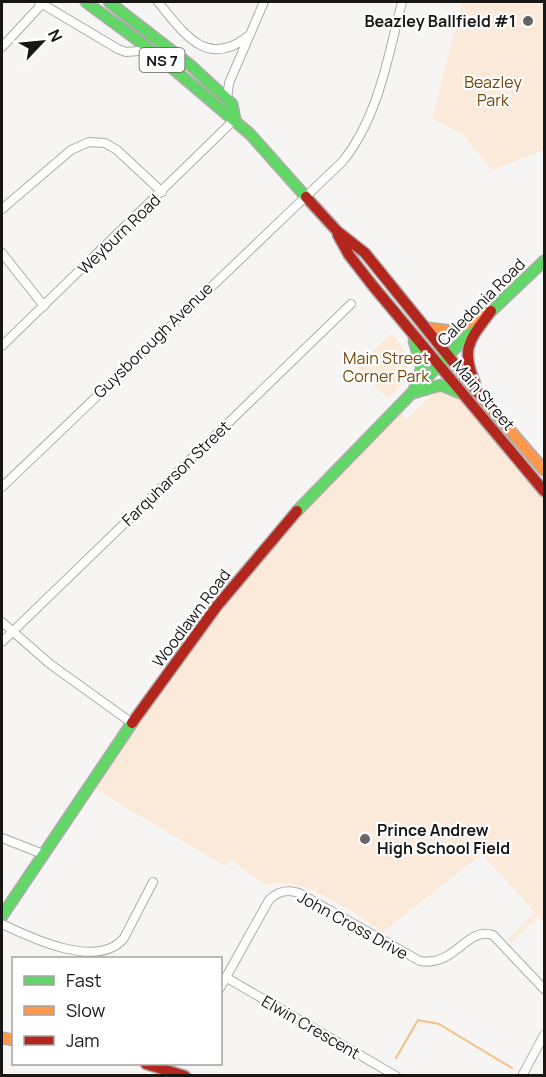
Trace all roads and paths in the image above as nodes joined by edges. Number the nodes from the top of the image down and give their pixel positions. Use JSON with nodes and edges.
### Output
{"nodes":[{"id":1,"x":86,"y":2,"type":"edge"},
{"id":2,"x":109,"y":2,"type":"edge"},
{"id":3,"x":158,"y":2,"type":"edge"},
{"id":4,"x":264,"y":2,"type":"edge"},
{"id":5,"x":402,"y":2,"type":"edge"},
{"id":6,"x":41,"y":3,"type":"edge"},
{"id":7,"x":247,"y":37,"type":"junction"},
{"id":8,"x":2,"y":48,"type":"edge"},
{"id":9,"x":151,"y":50,"type":"junction"},
{"id":10,"x":226,"y":99,"type":"junction"},
{"id":11,"x":235,"y":119,"type":"junction"},
{"id":12,"x":162,"y":192,"type":"junction"},
{"id":13,"x":306,"y":195,"type":"junction"},
{"id":14,"x":2,"y":209,"type":"edge"},
{"id":15,"x":337,"y":231,"type":"junction"},
{"id":16,"x":2,"y":253,"type":"edge"},
{"id":17,"x":544,"y":261,"type":"edge"},
{"id":18,"x":351,"y":304,"type":"dead end"},
{"id":19,"x":44,"y":306,"type":"junction"},
{"id":20,"x":491,"y":311,"type":"junction"},
{"id":21,"x":428,"y":328,"type":"junction"},
{"id":22,"x":410,"y":332,"type":"junction"},
{"id":23,"x":2,"y":346,"type":"edge"},
{"id":24,"x":448,"y":357,"type":"junction"},
{"id":25,"x":440,"y":366,"type":"junction"},
{"id":26,"x":413,"y":393,"type":"junction"},
{"id":27,"x":465,"y":395,"type":"junction"},
{"id":28,"x":481,"y":398,"type":"junction"},
{"id":29,"x":544,"y":468,"type":"edge"},
{"id":30,"x":534,"y":478,"type":"junction"},
{"id":31,"x":2,"y":487,"type":"edge"},
{"id":32,"x":544,"y":491,"type":"edge"},
{"id":33,"x":2,"y":622,"type":"edge"},
{"id":34,"x":11,"y":631,"type":"junction"},
{"id":35,"x":2,"y":642,"type":"edge"},
{"id":36,"x":132,"y":723,"type":"junction"},
{"id":37,"x":2,"y":838,"type":"edge"},
{"id":38,"x":43,"y":854,"type":"junction"},
{"id":39,"x":153,"y":882,"type":"dead end"},
{"id":40,"x":2,"y":916,"type":"edge"},
{"id":41,"x":2,"y":924,"type":"edge"},
{"id":42,"x":226,"y":978,"type":"junction"},
{"id":43,"x":222,"y":985,"type":"edge"},
{"id":44,"x":544,"y":989,"type":"edge"},
{"id":45,"x":544,"y":1035,"type":"edge"},
{"id":46,"x":155,"y":1065,"type":"edge"},
{"id":47,"x":172,"y":1067,"type":"edge"},
{"id":48,"x":185,"y":1076,"type":"edge"},
{"id":49,"x":396,"y":1076,"type":"edge"},
{"id":50,"x":522,"y":1076,"type":"edge"}],
"edges":[{"from":1,"to":9,"type":"main road","name":"Main Street","number":"NS 7"},
{"from":2,"to":10,"type":"main road","name":"Main Street","number":"NS 7"},
{"from":3,"to":7,"type":"street"},
{"from":4,"to":7,"type":"street"},
{"from":5,"to":13,"type":"street","name":"Guysborough Avenue"},
{"from":6,"to":8,"type":"street"},
{"from":6,"to":9,"type":"street"},
{"from":7,"to":10,"type":"street"},
{"from":9,"to":11,"type":"main road","name":"Main Street","number":"NS 7"},
{"from":10,"to":11,"type":"main road","name":"Main Street","number":"NS 7"},
{"from":11,"to":12,"type":"street","name":"Weyburn Road"},
{"from":11,"to":13,"type":"main road","name":"Main Street","number":"NS 7"},
{"from":12,"to":14,"type":"street"},
{"from":12,"to":19,"type":"street","name":"Weyburn Road"},
{"from":13,"to":15,"type":"main road","name":"Main Street","number":"NS 7"},
{"from":13,"to":31,"type":"street","name":"Guysborough Avenue"},
{"from":15,"to":21,"type":"main road","name":"Main Street","number":"NS 7"},
{"from":15,"to":22,"type":"main road","name":"Main Street","number":"NS 7"},
{"from":16,"to":19,"type":"street"},
{"from":17,"to":20,"type":"main road","name":"Caledonia Road"},
{"from":18,"to":34,"type":"street","name":"Farquharson Street"},
{"from":19,"to":23,"type":"street","name":"Weyburn Road"},
{"from":20,"to":21,"type":"main road"},
{"from":20,"to":24,"type":"main road","name":"Caledonia Road"},
{"from":20,"to":28,"type":"main road"},
{"from":21,"to":24,"type":"main road","name":"Main Street","number":"NS 7"},
{"from":22,"to":25,"type":"main road","name":"Main Street","number":"NS 7"},
{"from":22,"to":26,"type":"main road"},
{"from":24,"to":25,"type":"main road","name":"Caledonia Road"},
{"from":24,"to":28,"type":"main road","name":"Main Street","number":"NS 7"},
{"from":25,"to":26,"type":"main road","name":"Woodlawn Road"},
{"from":25,"to":27,"type":"main road","name":"Main Street","number":"NS 7"},
{"from":26,"to":27,"type":"main road"},
{"from":26,"to":36,"type":"main road","name":"Woodlawn Road"},
{"from":27,"to":30,"type":"main road","name":"Main Street","number":"NS 7"},
{"from":28,"to":29,"type":"main road","name":"Main Street","number":"NS 7"},
{"from":29,"to":30,"type":"street"},
{"from":30,"to":32,"type":"main road","name":"Main Street","number":"NS 7"},
{"from":33,"to":34,"type":"street"},
{"from":34,"to":35,"type":"street","name":"Farquharson Street"},
{"from":34,"to":36,"type":"street"},
{"from":36,"to":38,"type":"main road","name":"Woodlawn Road"},
{"from":37,"to":38,"type":"street"},
{"from":38,"to":40,"type":"main road","name":"Woodlawn Road"},
{"from":39,"to":41,"type":"street"},
{"from":42,"to":43,"type":"street","name":"John Cross Drive"},
{"from":42,"to":44,"type":"street","name":"John Cross Drive"},
{"from":42,"to":49,"type":"street","name":"Elwin Crescent"},
{"from":45,"to":50,"type":"street"},
{"from":46,"to":47,"type":"main road"},
{"from":47,"to":48,"type":"main road"}]}
